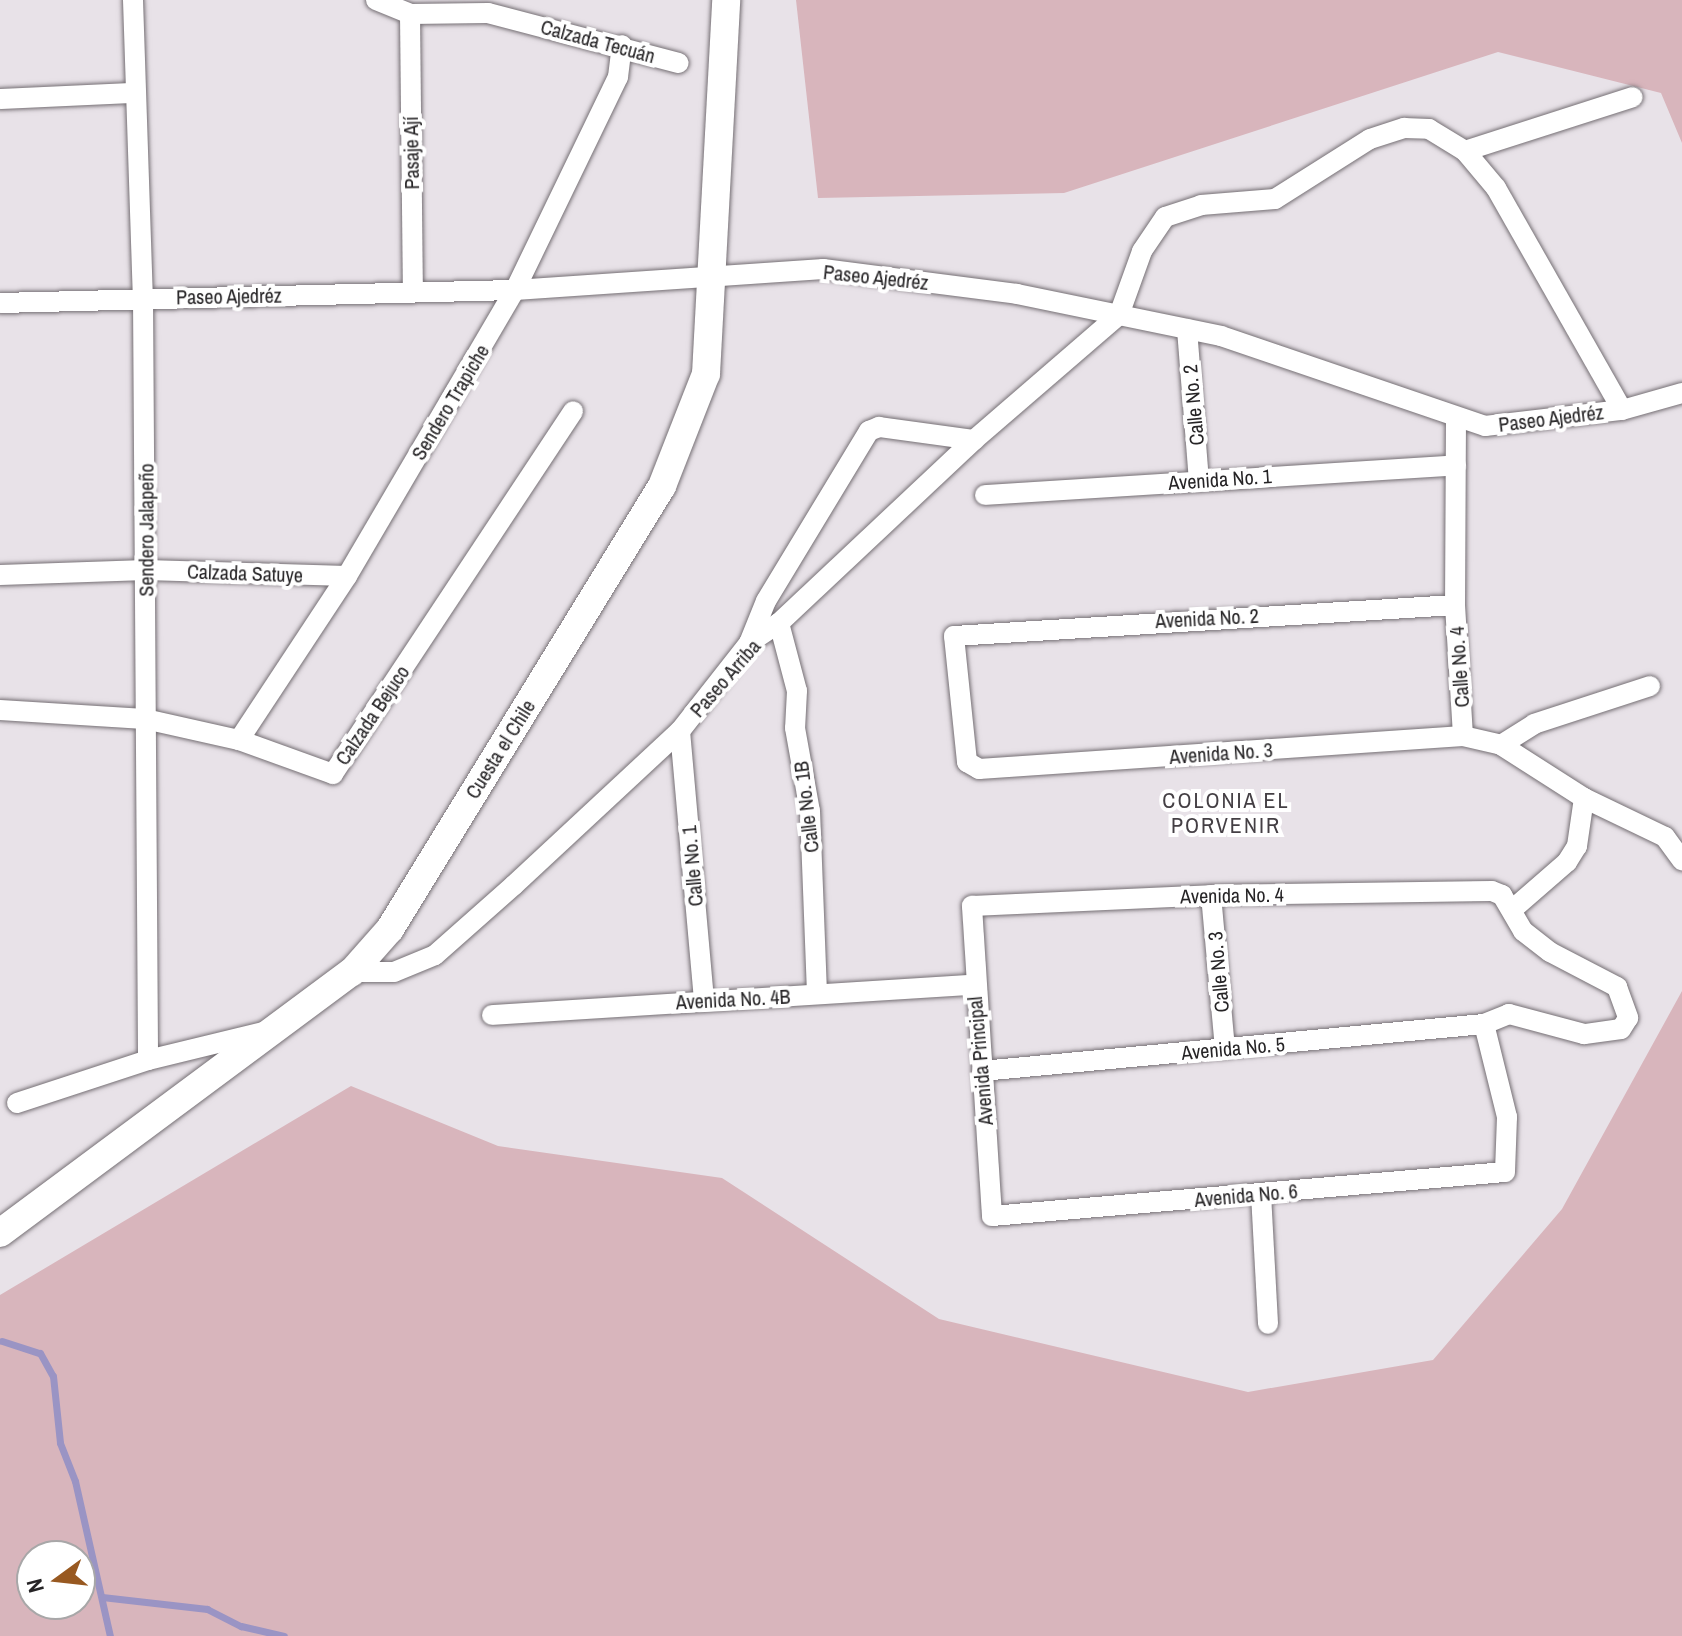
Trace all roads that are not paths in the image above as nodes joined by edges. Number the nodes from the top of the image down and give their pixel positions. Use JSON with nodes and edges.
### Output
{"nodes":[{"id":1,"x":133,"y":0,"type":"edge"},
{"id":2,"x":376,"y":0,"type":"edge"},
{"id":3,"x":726,"y":0,"type":"edge"},
{"id":4,"x":410,"y":14,"type":"junction"},
{"id":5,"x":622,"y":45,"type":"junction"},
{"id":6,"x":679,"y":63,"type":"dead end"},
{"id":7,"x":132,"y":93,"type":"junction"},
{"id":8,"x":1633,"y":97,"type":"dead end"},
{"id":9,"x":0,"y":99,"type":"edge"},
{"id":10,"x":1465,"y":151,"type":"junction"},
{"id":11,"x":713,"y":280,"type":"junction"},
{"id":12,"x":515,"y":290,"type":"junction"},
{"id":13,"x":413,"y":292,"type":"junction"},
{"id":14,"x":143,"y":298,"type":"junction"},
{"id":15,"x":0,"y":303,"type":"edge"},
{"id":16,"x":1119,"y":315,"type":"junction"},
{"id":17,"x":1187,"y":329,"type":"junction"},
{"id":18,"x":1682,"y":393,"type":"edge"},
{"id":19,"x":1622,"y":410,"type":"junction"},
{"id":20,"x":573,"y":411,"type":"dead end"},
{"id":21,"x":1456,"y":418,"type":"junction"},
{"id":22,"x":974,"y":440,"type":"junction"},
{"id":23,"x":1456,"y":465,"type":"junction"},
{"id":24,"x":1199,"y":481,"type":"junction"},
{"id":25,"x":985,"y":495,"type":"dead end"},
{"id":26,"x":146,"y":570,"type":"junction"},
{"id":27,"x":0,"y":575,"type":"edge"},
{"id":28,"x":347,"y":576,"type":"junction"},
{"id":29,"x":1455,"y":605,"type":"junction"},
{"id":30,"x":779,"y":623,"type":"junction"},
{"id":31,"x":749,"y":643,"type":"junction"},
{"id":32,"x":1650,"y":686,"type":"dead end"},
{"id":33,"x":0,"y":710,"type":"edge"},
{"id":34,"x":145,"y":719,"type":"junction"},
{"id":35,"x":680,"y":731,"type":"junction"},
{"id":36,"x":1463,"y":736,"type":"junction"},
{"id":37,"x":239,"y":740,"type":"junction"},
{"id":38,"x":1501,"y":745,"type":"junction"},
{"id":39,"x":979,"y":769,"type":"joint"},
{"id":40,"x":1584,"y":798,"type":"junction"},
{"id":41,"x":1682,"y":860,"type":"edge"},
{"id":42,"x":1211,"y":895,"type":"junction"},
{"id":43,"x":972,"y":906,"type":"joint"},
{"id":44,"x":1513,"y":909,"type":"junction"},
{"id":45,"x":352,"y":972,"type":"junction"},
{"id":46,"x":974,"y":985,"type":"junction"},
{"id":47,"x":817,"y":994,"type":"junction"},
{"id":48,"x":704,"y":1001,"type":"junction"},
{"id":49,"x":492,"y":1015,"type":"dead end"},
{"id":50,"x":1484,"y":1024,"type":"junction"},
{"id":51,"x":274,"y":1029,"type":"junction"},
{"id":52,"x":1225,"y":1048,"type":"junction"},
{"id":53,"x":148,"y":1060,"type":"junction"},
{"id":54,"x":982,"y":1071,"type":"junction"},
{"id":55,"x":17,"y":1103,"type":"dead end"},
{"id":56,"x":1261,"y":1194,"type":"junction"},
{"id":57,"x":992,"y":1216,"type":"joint"},
{"id":58,"x":0,"y":1233,"type":"edge"},
{"id":59,"x":1268,"y":1324,"type":"dead end"}],
"edges":[{"from":1,"to":7,"type":"street","name":"Sendero Jalapeño"},
{"from":2,"to":4,"type":"street","name":"Calzada Tecuán"},
{"from":3,"to":11,"type":"main road","name":"Cuesta el Chile"},
{"from":4,"to":5,"type":"street","name":"Calzada Tecuán"},
{"from":4,"to":13,"type":"street","name":"Pasaje Ají"},
{"from":5,"to":6,"type":"street","name":"Calzada Tecuán"},
{"from":5,"to":12,"type":"street","name":"Sendero Trapiche"},
{"from":7,"to":9,"type":"street"},
{"from":7,"to":14,"type":"street","name":"Sendero Jalapeño"},
{"from":8,"to":10,"type":"street"},
{"from":10,"to":16,"type":"street"},
{"from":10,"to":19,"type":"street"},
{"from":11,"to":12,"type":"street","name":"Paseo Ajedréz"},
{"from":11,"to":16,"type":"street","name":"Paseo Ajedréz"},
{"from":11,"to":45,"type":"main road","name":"Cuesta el Chile"},
{"from":12,"to":13,"type":"street","name":"Paseo Ajedréz"},
{"from":12,"to":28,"type":"street","name":"Sendero Trapiche"},
{"from":13,"to":14,"type":"street","name":"Paseo Ajedréz"},
{"from":14,"to":15,"type":"street","name":"Paseo Ajedréz"},
{"from":14,"to":26,"type":"street","name":"Sendero Jalapeño"},
{"from":16,"to":17,"type":"street","name":"Paseo Ajedréz"},
{"from":16,"to":22,"type":"street","name":"Paseo Arriba"},
{"from":17,"to":21,"type":"street","name":"Paseo Ajedréz"},
{"from":17,"to":24,"type":"street","name":"Calle No. 2"},
{"from":18,"to":19,"type":"street","name":"Paseo Ajedréz"},
{"from":19,"to":21,"type":"street","name":"Paseo Ajedréz"},
{"from":20,"to":37,"type":"street","name":"Calzada Bejuco"},
{"from":21,"to":23,"type":"street","name":"Calle No. 4"},
{"from":22,"to":30,"type":"street","name":"Paseo Arriba"},
{"from":22,"to":31,"type":"street"},
{"from":23,"to":24,"type":"street","name":"Avenida No. 1"},
{"from":23,"to":29,"type":"street","name":"Calle No. 4"},
{"from":24,"to":25,"type":"street","name":"Avenida No. 1"},
{"from":26,"to":27,"type":"street","name":"Calzada Satuye"},
{"from":26,"to":28,"type":"street","name":"Calzada Satuye"},
{"from":26,"to":34,"type":"street","name":"Sendero Jalapeño"},
{"from":28,"to":37,"type":"street","name":"Sendero Trapiche"},
{"from":29,"to":36,"type":"street","name":"Calle No. 4"},
{"from":29,"to":39,"type":"street","name":"Avenida No. 2"},
{"from":30,"to":31,"type":"street","name":"Paseo Arriba"},
{"from":30,"to":47,"type":"street","name":"Calle No. 1B"},
{"from":31,"to":35,"type":"street","name":"Paseo Arriba"},
{"from":32,"to":38,"type":"street"},
{"from":33,"to":34,"type":"street","name":"Calzada Bejuco"},
{"from":34,"to":37,"type":"street","name":"Calzada Bejuco"},
{"from":34,"to":53,"type":"street","name":"Sendero Jalapeño"},
{"from":35,"to":45,"type":"street","name":"Paseo Arriba"},
{"from":35,"to":48,"type":"street","name":"Calle No. 1"},
{"from":36,"to":38,"type":"street","name":"Calle No. 4"},
{"from":36,"to":39,"type":"street","name":"Avenida No. 3"},
{"from":38,"to":40,"type":"street","name":"Calle No. 4"},
{"from":40,"to":41,"type":"street"},
{"from":40,"to":44,"type":"street"},
{"from":42,"to":43,"type":"street","name":"Avenida No. 4"},
{"from":42,"to":44,"type":"street","name":"Avenida No. 4"},
{"from":42,"to":52,"type":"street","name":"Calle No. 3"},
{"from":43,"to":46,"type":"street","name":"Avenida Principal"},
{"from":44,"to":50,"type":"street"},
{"from":45,"to":51,"type":"main road","name":"Cuesta el Chile"},
{"from":46,"to":47,"type":"street","name":"Avenida No. 4B"},
{"from":46,"to":54,"type":"street","name":"Avenida Principal"},
{"from":47,"to":48,"type":"street","name":"Avenida No. 4B"},
{"from":48,"to":49,"type":"street","name":"Avenida No. 4B"},
{"from":50,"to":52,"type":"street","name":"Avenida No. 5"},
{"from":50,"to":56,"type":"street","name":"Avenida No. 6"},
{"from":51,"to":53,"type":"street"},
{"from":51,"to":58,"type":"main road","name":"Cuesta el Chile"},
{"from":52,"to":54,"type":"street","name":"Avenida No. 5"},
{"from":53,"to":55,"type":"street"},
{"from":54,"to":57,"type":"street","name":"Avenida Principal"},
{"from":56,"to":57,"type":"street","name":"Avenida No. 6"},
{"from":56,"to":59,"type":"street"}]}
